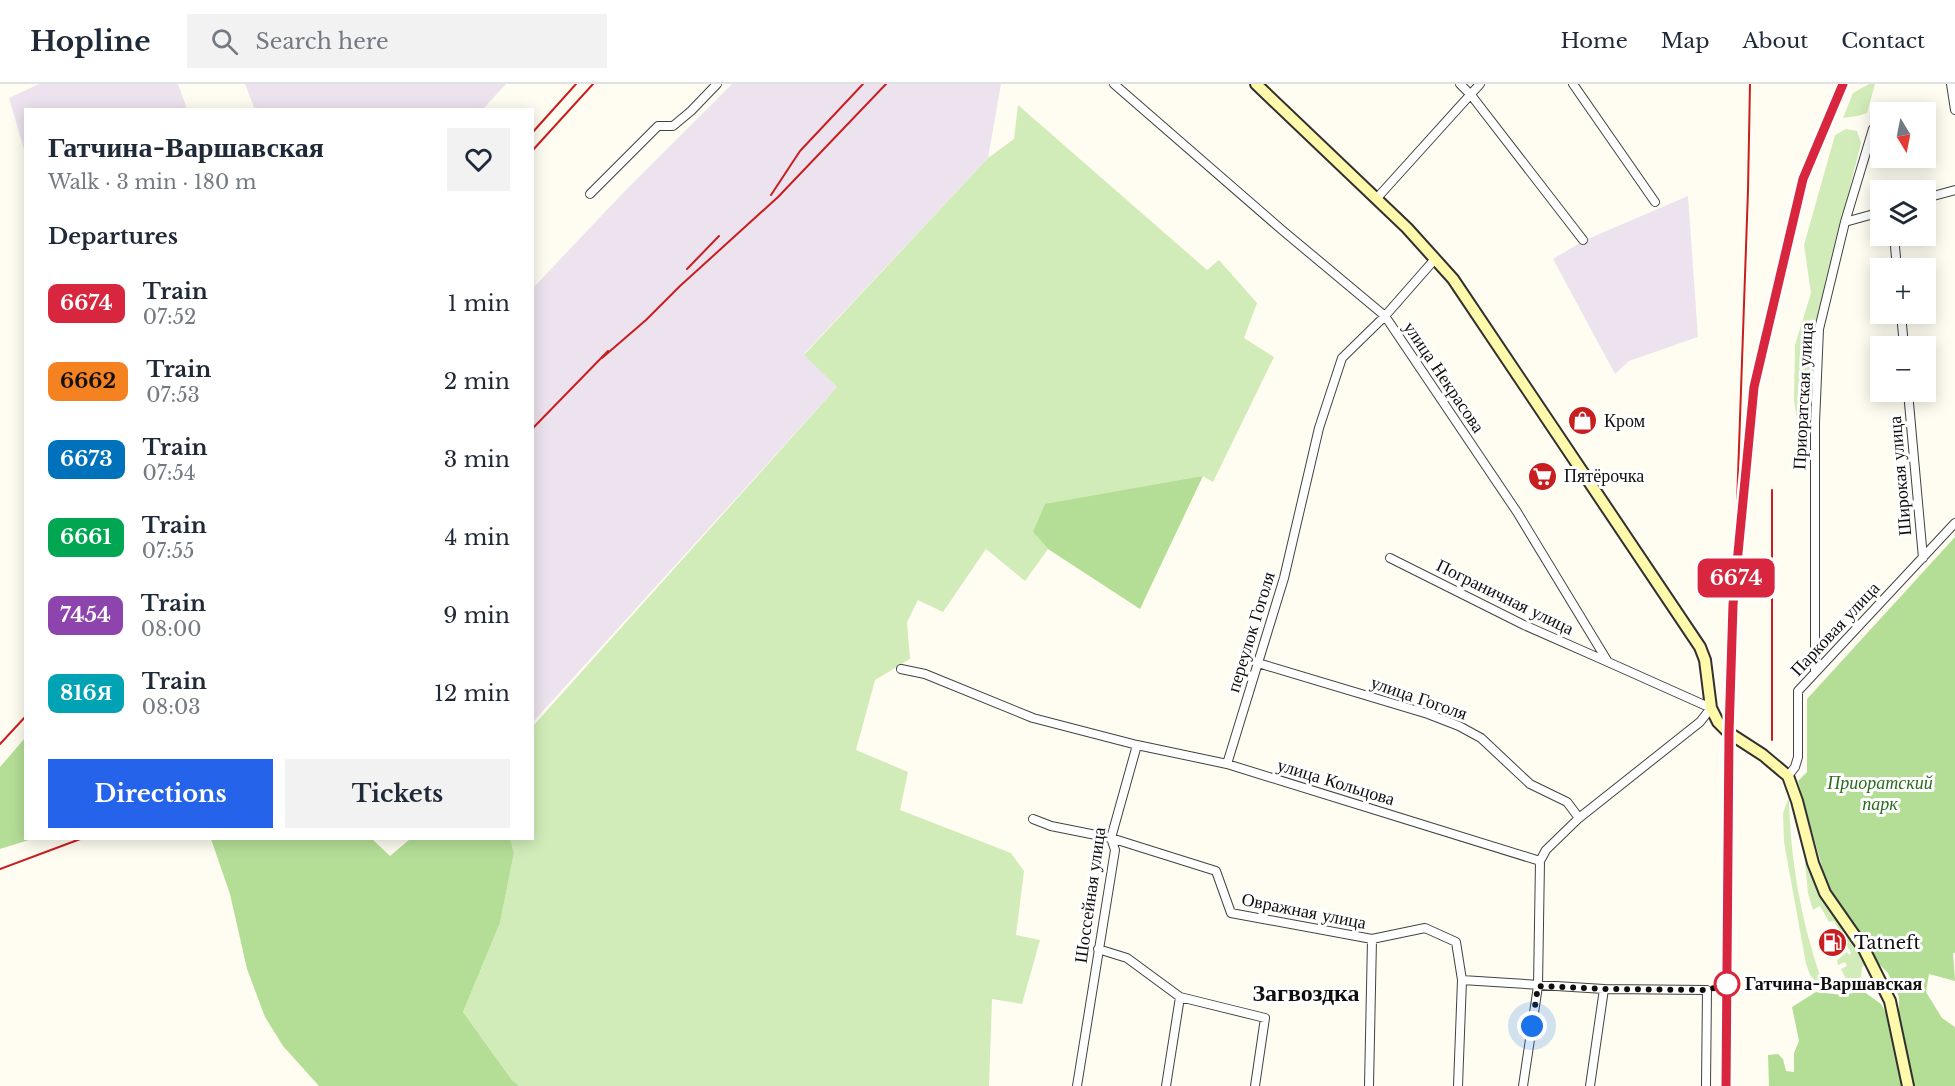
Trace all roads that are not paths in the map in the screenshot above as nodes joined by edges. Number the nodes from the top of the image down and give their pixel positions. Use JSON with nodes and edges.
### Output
{"nodes":[{"id":1,"x":717,"y":84,"type":"edge"},
{"id":2,"x":1114,"y":84,"type":"edge"},
{"id":3,"x":1256,"y":84,"type":"edge"},
{"id":4,"x":1460,"y":84,"type":"edge"},
{"id":5,"x":1480,"y":84,"type":"edge"},
{"id":6,"x":1573,"y":84,"type":"edge"},
{"id":7,"x":1951,"y":84,"type":"edge"},
{"id":8,"x":1471,"y":95,"type":"junction"},
{"id":9,"x":1955,"y":110,"type":"edge"},
{"id":10,"x":1870,"y":139,"type":"edge"},
{"id":11,"x":1955,"y":190,"type":"edge"},
{"id":12,"x":590,"y":194,"type":"dead end"},
{"id":13,"x":1936,"y":195,"type":"edge"},
{"id":14,"x":1377,"y":198,"type":"junction"},
{"id":15,"x":1655,"y":202,"type":"dead end"},
{"id":16,"x":1870,"y":215,"type":"edge"},
{"id":17,"x":1845,"y":222,"type":"junction"},
{"id":18,"x":1583,"y":240,"type":"dead end"},
{"id":19,"x":1435,"y":259,"type":"junction"},
{"id":20,"x":1385,"y":316,"type":"junction"},
{"id":21,"x":1909,"y":402,"type":"edge"},
{"id":22,"x":1955,"y":523,"type":"edge"},
{"id":23,"x":1390,"y":558,"type":"dead end"},
{"id":24,"x":1923,"y":558,"type":"junction"},
{"id":25,"x":1608,"y":662,"type":"junction"},
{"id":26,"x":1258,"y":663,"type":"junction"},
{"id":27,"x":902,"y":669,"type":"dead end"},
{"id":28,"x":1815,"y":672,"type":"junction"},
{"id":29,"x":1711,"y":708,"type":"junction"},
{"id":30,"x":1137,"y":745,"type":"junction"},
{"id":31,"x":1227,"y":764,"type":"junction"},
{"id":32,"x":1788,"y":776,"type":"junction"},
{"id":33,"x":1579,"y":818,"type":"junction"},
{"id":34,"x":1034,"y":819,"type":"dead end"},
{"id":35,"x":1111,"y":838,"type":"junction"},
{"id":36,"x":1540,"y":861,"type":"junction"},
{"id":37,"x":1372,"y":939,"type":"junction"},
{"id":38,"x":1098,"y":949,"type":"junction"},
{"id":39,"x":1462,"y":981,"type":"junction"},
{"id":40,"x":1538,"y":986,"type":"junction"},
{"id":41,"x":1604,"y":989,"type":"junction"},
{"id":42,"x":1180,"y":997,"type":"junction"},
{"id":43,"x":1077,"y":1086,"type":"edge"},
{"id":44,"x":1166,"y":1086,"type":"edge"},
{"id":45,"x":1255,"y":1086,"type":"edge"},
{"id":46,"x":1369,"y":1086,"type":"edge"},
{"id":47,"x":1458,"y":1086,"type":"edge"},
{"id":48,"x":1523,"y":1086,"type":"edge"},
{"id":49,"x":1590,"y":1086,"type":"edge"},
{"id":50,"x":1706,"y":1086,"type":"edge"},
{"id":51,"x":1908,"y":1086,"type":"edge"}],
"edges":[{"from":1,"to":12,"type":"street"},
{"from":2,"to":20,"type":"street","name":"улица Некрасова"},
{"from":3,"to":14,"type":"main road"},
{"from":4,"to":8,"type":"street"},
{"from":5,"to":8,"type":"street"},
{"from":6,"to":15,"type":"street"},
{"from":7,"to":9,"type":"street"},
{"from":8,"to":14,"type":"street"},
{"from":8,"to":18,"type":"street"},
{"from":10,"to":17,"type":"street","name":"Приоратская улица"},
{"from":11,"to":13,"type":"street"},
{"from":14,"to":19,"type":"main road"},
{"from":16,"to":17,"type":"street"},
{"from":17,"to":28,"type":"street","name":"Приоратская улица"},
{"from":19,"to":20,"type":"street","name":"переулок Гоголя"},
{"from":19,"to":29,"type":"main road"},
{"from":20,"to":25,"type":"street","name":"улица Некрасова"},
{"from":20,"to":26,"type":"street","name":"переулок Гоголя"},
{"from":21,"to":24,"type":"street","name":"Широкая улица"},
{"from":22,"to":24,"type":"street","name":"Парковая улица"},
{"from":23,"to":25,"type":"street","name":"Пограничная улица"},
{"from":24,"to":28,"type":"street","name":"Парковая улица"},
{"from":25,"to":29,"type":"street"},
{"from":26,"to":31,"type":"street","name":"переулок Гоголя"},
{"from":26,"to":33,"type":"street","name":"улица Гоголя"},
{"from":27,"to":30,"type":"street","name":"улица Кольцова"},
{"from":28,"to":32,"type":"street","name":"Парковая улица"},
{"from":29,"to":32,"type":"main road"},
{"from":29,"to":33,"type":"street"},
{"from":30,"to":31,"type":"street","name":"улица Кольцова"},
{"from":30,"to":35,"type":"street","name":"Шоссейная улица"},
{"from":31,"to":36,"type":"street","name":"улица Кольцова"},
{"from":32,"to":51,"type":"main road"},
{"from":33,"to":36,"type":"street"},
{"from":34,"to":35,"type":"street","name":"Овражная улица"},
{"from":35,"to":37,"type":"street","name":"Овражная улица"},
{"from":35,"to":38,"type":"street","name":"Шоссейная улица"},
{"from":36,"to":40,"type":"street"},
{"from":37,"to":39,"type":"street","name":"Овражная улица"},
{"from":37,"to":46,"type":"street"},
{"from":38,"to":42,"type":"street"},
{"from":38,"to":43,"type":"street","name":"Шоссейная улица"},
{"from":39,"to":40,"type":"street"},
{"from":39,"to":47,"type":"street"},
{"from":40,"to":41,"type":"street"},
{"from":40,"to":48,"type":"street"},
{"from":41,"to":49,"type":"street"},
{"from":41,"to":50,"type":"street"},
{"from":42,"to":44,"type":"street"},
{"from":42,"to":45,"type":"street"}]}
